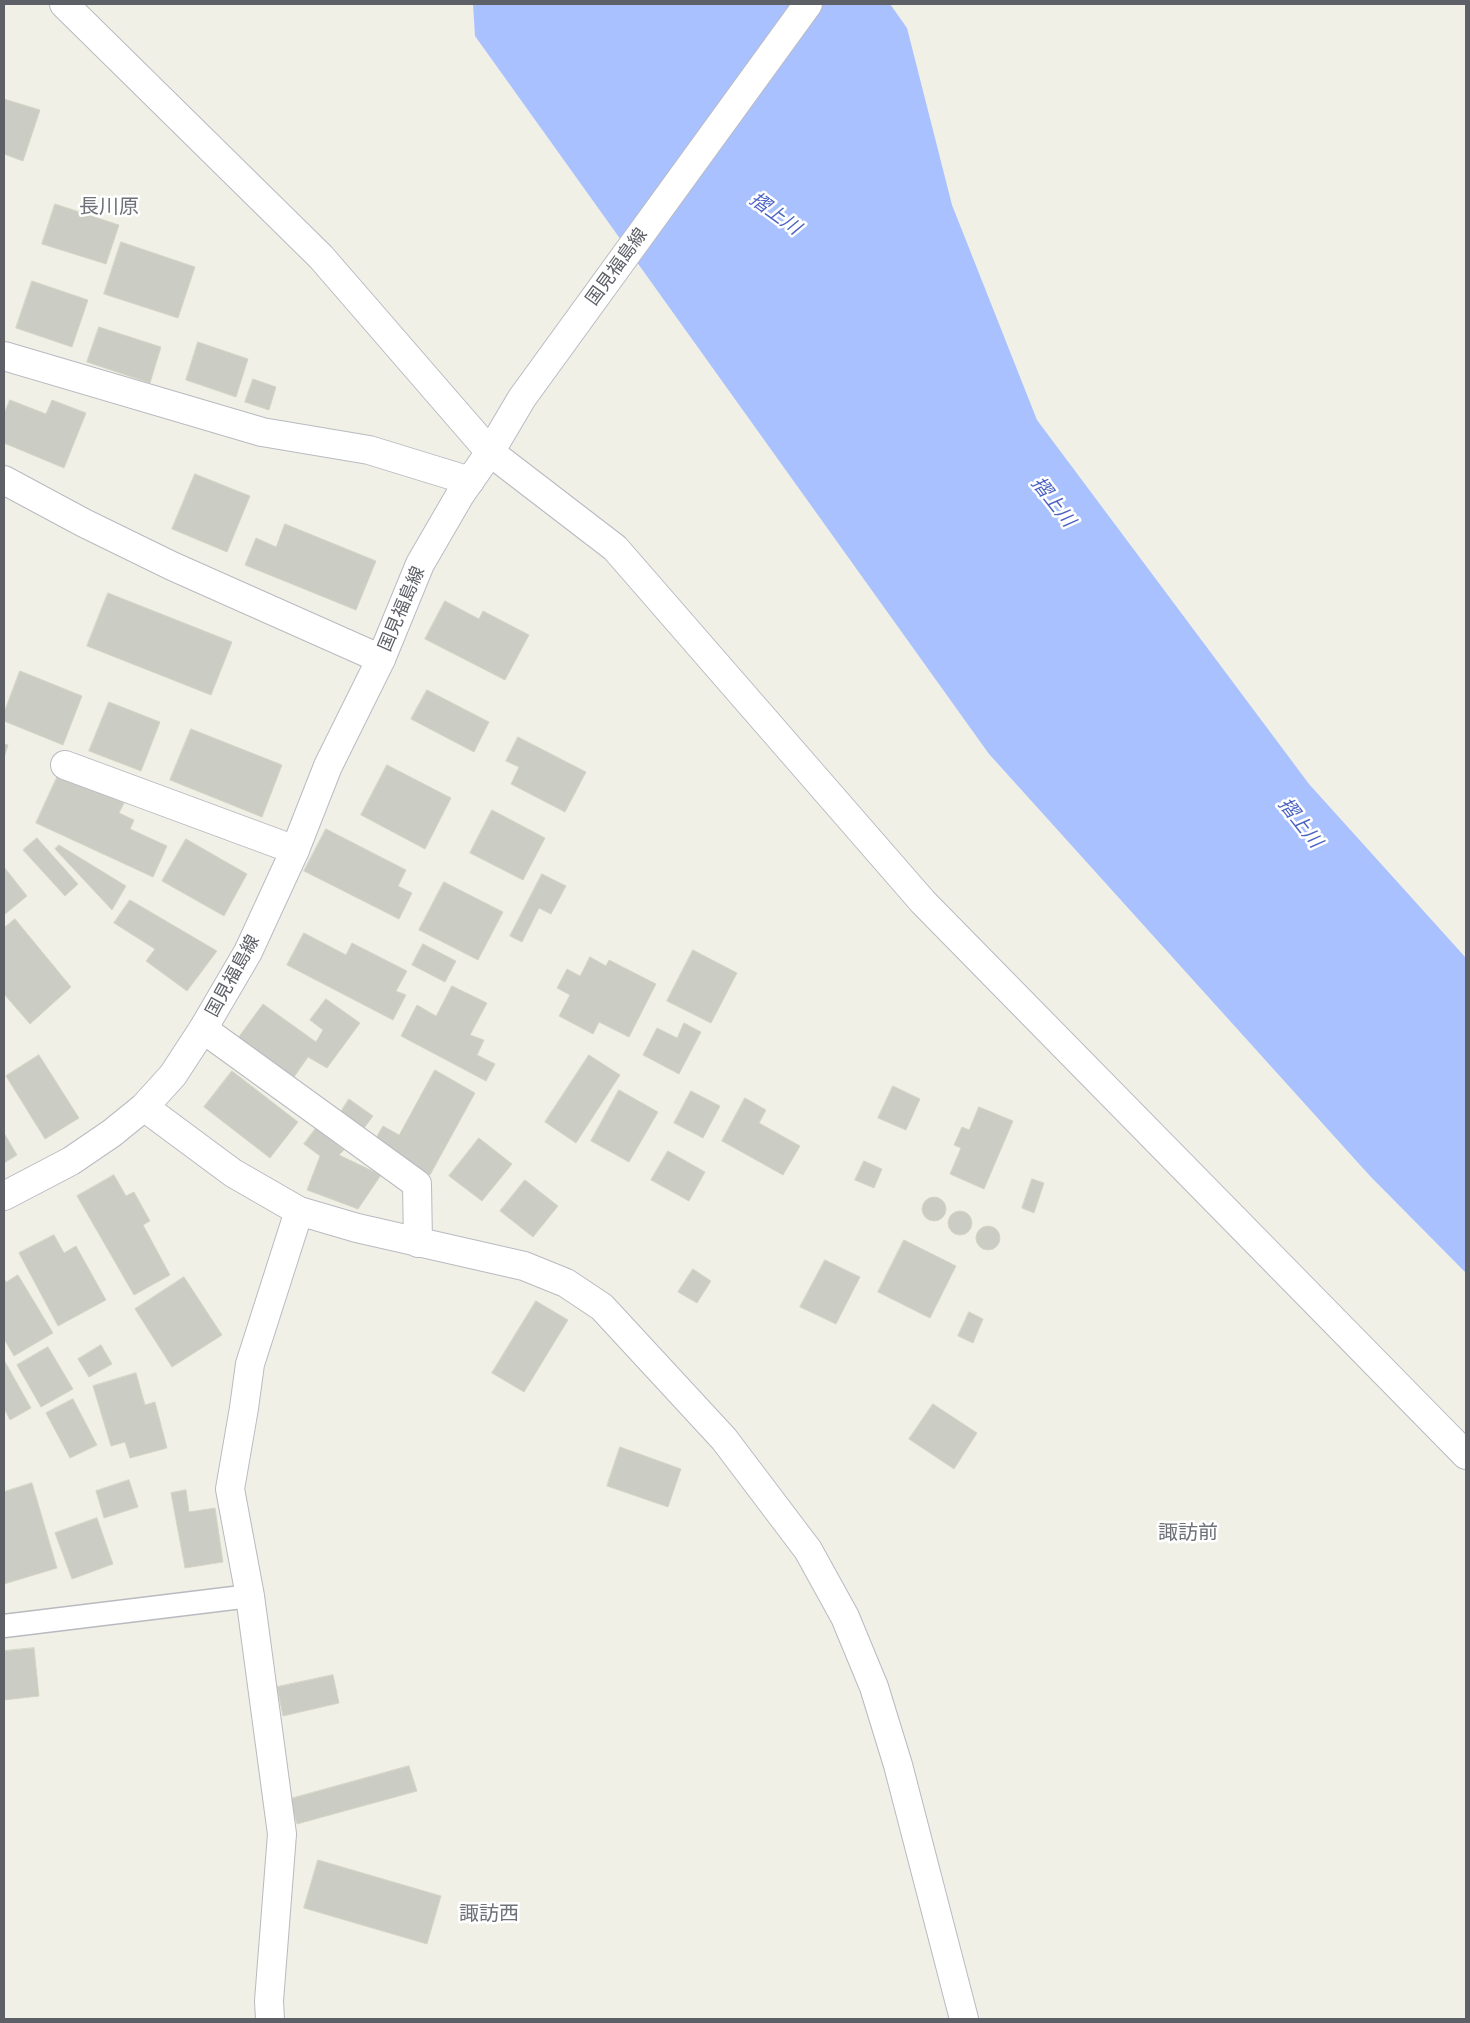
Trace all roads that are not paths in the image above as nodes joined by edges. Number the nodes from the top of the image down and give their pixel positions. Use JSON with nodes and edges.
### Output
{"nodes":[{"id":1,"x":64,"y":4,"type":"edge"},
{"id":2,"x":808,"y":4,"type":"edge"},
{"id":3,"x":4,"y":356,"type":"edge"},
{"id":4,"x":490,"y":452,"type":"junction"},
{"id":5,"x":4,"y":480,"type":"edge"},
{"id":6,"x":470,"y":482,"type":"junction"},
{"id":7,"x":381,"y":659,"type":"junction"},
{"id":8,"x":65,"y":765,"type":"dead end"},
{"id":9,"x":295,"y":850,"type":"junction"},
{"id":10,"x":204,"y":1029,"type":"junction"},
{"id":11,"x":144,"y":1107,"type":"junction"},
{"id":12,"x":4,"y":1196,"type":"edge"},
{"id":13,"x":299,"y":1211,"type":"junction"},
{"id":14,"x":418,"y":1243,"type":"junction"},
{"id":15,"x":1466,"y":1455,"type":"edge"},
{"id":16,"x":250,"y":1596,"type":"junction"},
{"id":17,"x":4,"y":1626,"type":"edge"},
{"id":18,"x":270,"y":2019,"type":"edge"},
{"id":19,"x":964,"y":2019,"type":"edge"}],
"edges":[{"from":1,"to":4,"type":"street"},
{"from":2,"to":4,"type":"street","name":"国見福島線"},
{"from":3,"to":6,"type":"street"},
{"from":4,"to":6,"type":"street","name":"国見福島線"},
{"from":4,"to":15,"type":"street"},
{"from":5,"to":7,"type":"street"},
{"from":6,"to":7,"type":"street","name":"国見福島線"},
{"from":7,"to":9,"type":"street","name":"国見福島線"},
{"from":8,"to":9,"type":"street"},
{"from":9,"to":10,"type":"street","name":"国見福島線"},
{"from":10,"to":11,"type":"street","name":"国見福島線"},
{"from":10,"to":14,"type":"street"},
{"from":11,"to":12,"type":"street","name":"国見福島線"},
{"from":11,"to":13,"type":"street"},
{"from":13,"to":14,"type":"street"},
{"from":13,"to":16,"type":"street"},
{"from":14,"to":19,"type":"street"},
{"from":16,"to":17,"type":"lane"},
{"from":16,"to":18,"type":"street"}]}
